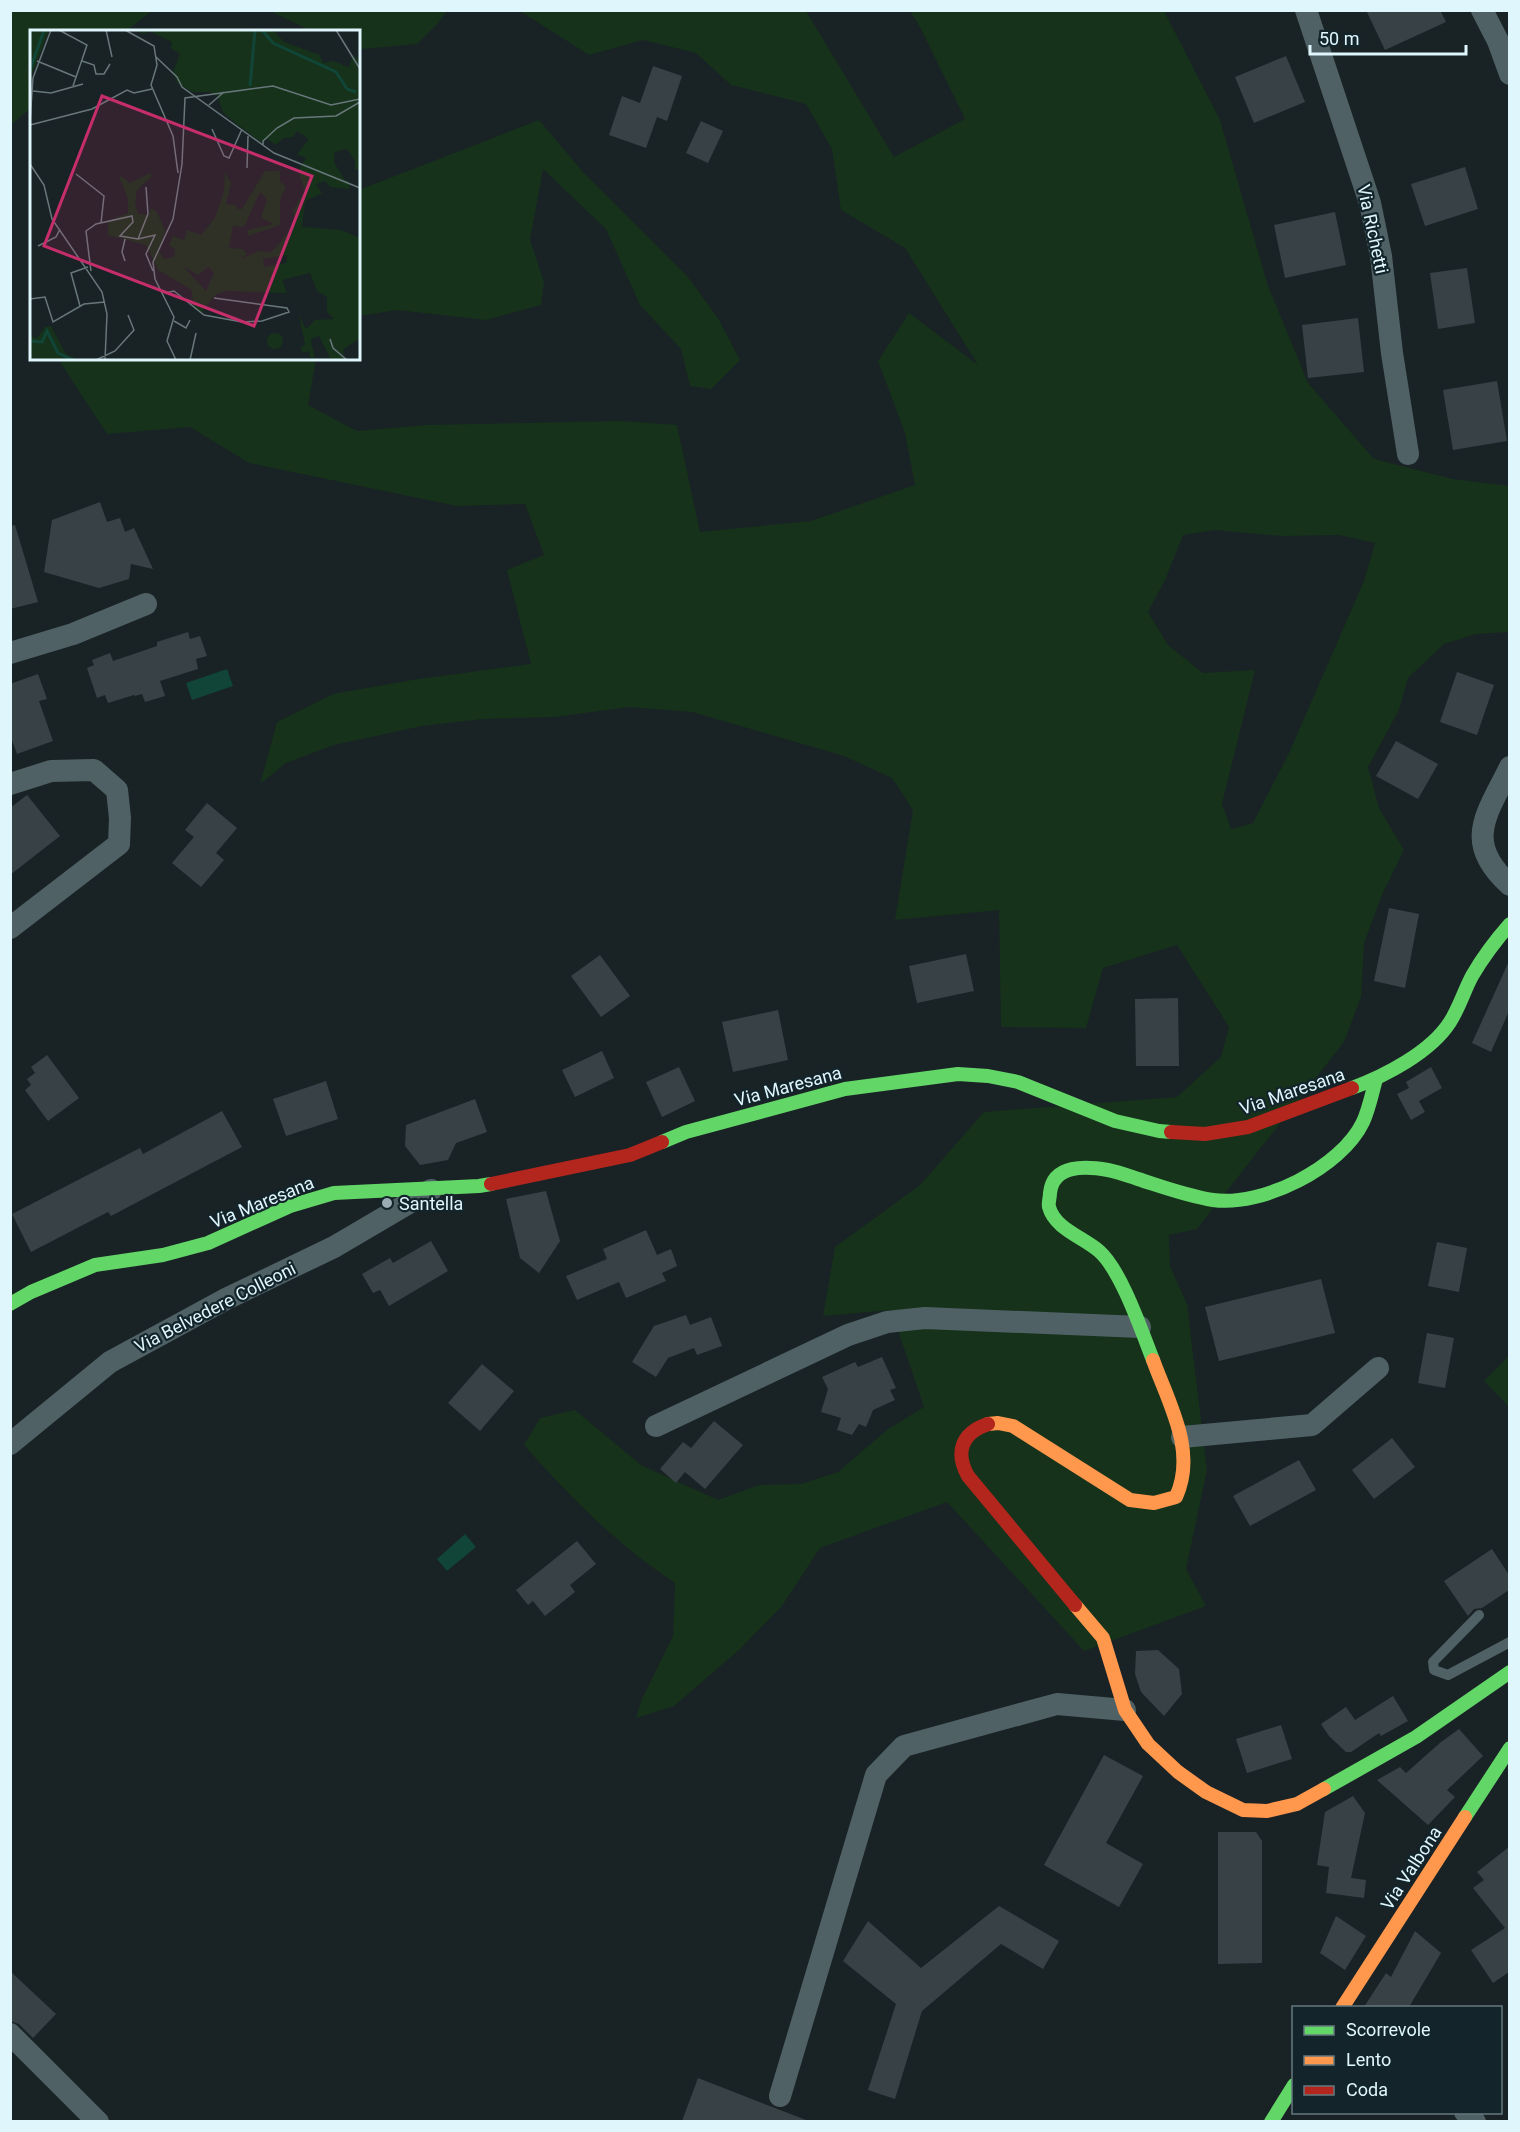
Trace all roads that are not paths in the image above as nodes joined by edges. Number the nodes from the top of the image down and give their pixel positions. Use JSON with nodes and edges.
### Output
{"nodes":[{"id":1,"x":1306,"y":10,"type":"edge"},
{"id":2,"x":1482,"y":10,"type":"edge"},
{"id":3,"x":1509,"y":74,"type":"edge"},
{"id":4,"x":1408,"y":454,"type":"dead end"},
{"id":5,"x":146,"y":604,"type":"dead end"},
{"id":6,"x":10,"y":653,"type":"edge"},
{"id":7,"x":1509,"y":767,"type":"edge"},
{"id":8,"x":10,"y":784,"type":"edge"},
{"id":9,"x":1509,"y":885,"type":"edge"},
{"id":10,"x":1509,"y":924,"type":"edge"},
{"id":11,"x":10,"y":928,"type":"edge"},
{"id":12,"x":1376,"y":1079,"type":"junction"},
{"id":13,"x":432,"y":1190,"type":"junction"},
{"id":14,"x":10,"y":1304,"type":"edge"},
{"id":15,"x":1140,"y":1327,"type":"junction"},
{"id":16,"x":1378,"y":1368,"type":"dead end"},
{"id":17,"x":656,"y":1426,"type":"dead end"},
{"id":18,"x":1182,"y":1437,"type":"junction"},
{"id":19,"x":10,"y":1444,"type":"edge"},
{"id":20,"x":1479,"y":1615,"type":"dead end"},
{"id":21,"x":1509,"y":1642,"type":"edge"},
{"id":22,"x":1509,"y":1672,"type":"edge"},
{"id":23,"x":1509,"y":1684,"type":"edge"},
{"id":24,"x":1483,"y":1692,"type":"junction"},
{"id":25,"x":1125,"y":1710,"type":"junction"},
{"id":26,"x":1509,"y":1748,"type":"edge"},
{"id":27,"x":1343,"y":2006,"type":"edge"},
{"id":28,"x":10,"y":2034,"type":"edge"},
{"id":29,"x":1292,"y":2087,"type":"edge"},
{"id":30,"x":780,"y":2096,"type":"dead end"},
{"id":31,"x":98,"y":2121,"type":"edge"},
{"id":32,"x":1271,"y":2121,"type":"edge"}],
"edges":[{"from":1,"to":4,"type":"street","name":"Via Richetti"},
{"from":2,"to":3,"type":"street"},
{"from":5,"to":6,"type":"street"},
{"from":7,"to":9,"type":"street"},
{"from":8,"to":11,"type":"street"},
{"from":10,"to":12,"type":"street","name":"Via Maresana"},
{"from":12,"to":13,"type":"street","name":"Via Maresana"},
{"from":12,"to":15,"type":"street"},
{"from":13,"to":14,"type":"street","name":"Via Maresana"},
{"from":13,"to":19,"type":"street","name":"Via Belvedere Colleoni"},
{"from":15,"to":17,"type":"street"},
{"from":15,"to":18,"type":"street"},
{"from":16,"to":18,"type":"street"},
{"from":18,"to":25,"type":"street"},
{"from":20,"to":21,"type":"lane"},
{"from":22,"to":24,"type":"street"},
{"from":23,"to":24,"type":"street"},
{"from":24,"to":25,"type":"street"},
{"from":25,"to":30,"type":"street"},
{"from":26,"to":27,"type":"street","name":"Via Valbona"},
{"from":28,"to":31,"type":"street"},
{"from":29,"to":32,"type":"street"}]}
